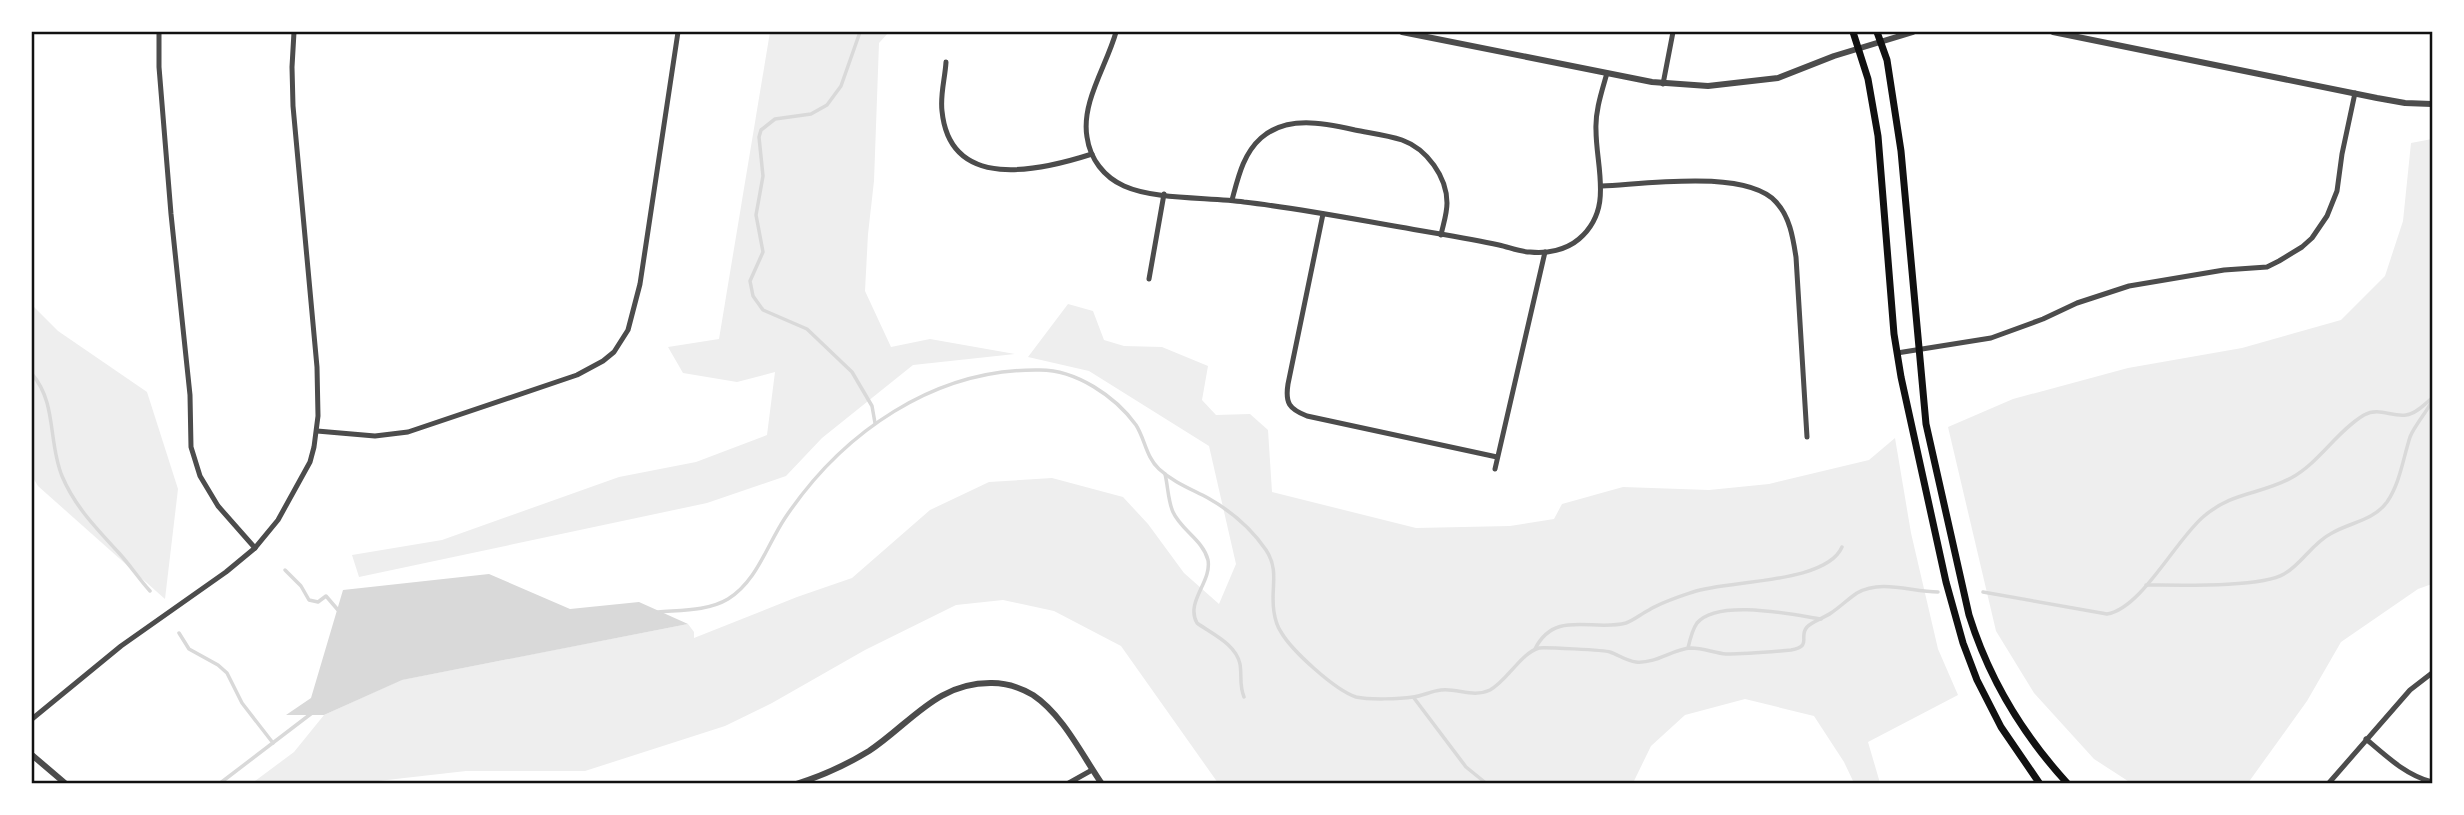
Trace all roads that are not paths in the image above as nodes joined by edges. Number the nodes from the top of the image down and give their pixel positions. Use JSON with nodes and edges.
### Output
{"nodes":[{"id":1,"x":159,"y":32,"type":"edge"},
{"id":2,"x":294,"y":32,"type":"edge"},
{"id":3,"x":678,"y":32,"type":"edge"},
{"id":4,"x":1116,"y":32,"type":"edge"},
{"id":5,"x":1402,"y":32,"type":"edge"},
{"id":6,"x":1673,"y":32,"type":"edge"},
{"id":7,"x":1853,"y":32,"type":"edge"},
{"id":8,"x":1877,"y":32,"type":"edge"},
{"id":9,"x":1913,"y":32,"type":"edge"},
{"id":10,"x":2053,"y":32,"type":"edge"},
{"id":11,"x":1881,"y":41,"type":"junction"},
{"id":12,"x":1858,"y":49,"type":"junction"},
{"id":13,"x":946,"y":62,"type":"dead end"},
{"id":14,"x":1607,"y":73,"type":"junction"},
{"id":15,"x":1663,"y":84,"type":"junction"},
{"id":16,"x":2355,"y":93,"type":"junction"},
{"id":17,"x":2432,"y":104,"type":"edge"},
{"id":18,"x":1091,"y":154,"type":"junction"},
{"id":19,"x":1602,"y":186,"type":"junction"},
{"id":20,"x":1164,"y":194,"type":"junction"},
{"id":21,"x":1232,"y":200,"type":"junction"},
{"id":22,"x":1323,"y":214,"type":"junction"},
{"id":23,"x":1441,"y":235,"type":"junction"},
{"id":24,"x":1545,"y":252,"type":"junction"},
{"id":25,"x":1149,"y":279,"type":"dead end"},
{"id":26,"x":1918,"y":351,"type":"junction"},
{"id":27,"x":1897,"y":353,"type":"junction"},
{"id":28,"x":317,"y":431,"type":"junction"},
{"id":29,"x":1807,"y":437,"type":"dead end"},
{"id":30,"x":1497,"y":457,"type":"junction"},
{"id":31,"x":1495,"y":469,"type":"dead end"},
{"id":32,"x":255,"y":548,"type":"junction"},
{"id":33,"x":2432,"y":673,"type":"edge"},
{"id":34,"x":32,"y":719,"type":"edge"},
{"id":35,"x":2367,"y":739,"type":"junction"},
{"id":36,"x":32,"y":755,"type":"edge"},
{"id":37,"x":1092,"y":770,"type":"junction"},
{"id":38,"x":2432,"y":782,"type":"edge"},
{"id":39,"x":66,"y":783,"type":"edge"},
{"id":40,"x":796,"y":783,"type":"edge"},
{"id":41,"x":1067,"y":783,"type":"edge"},
{"id":42,"x":1102,"y":783,"type":"edge"},
{"id":43,"x":1722,"y":783,"type":"edge"},
{"id":44,"x":1738,"y":783,"type":"edge"},
{"id":45,"x":2040,"y":783,"type":"edge"},
{"id":46,"x":2068,"y":783,"type":"edge"},
{"id":47,"x":2328,"y":783,"type":"edge"}],
"edges":[{"from":1,"to":32,"type":"street"},
{"from":2,"to":28,"type":"street"},
{"from":3,"to":28,"type":"street"},
{"from":4,"to":18,"type":"street"},
{"from":5,"to":14,"type":"street"},
{"from":6,"to":15,"type":"street"},
{"from":7,"to":12,"type":"main road"},
{"from":8,"to":11,"type":"main road"},
{"from":9,"to":11,"type":"street"},
{"from":10,"to":16,"type":"street"},
{"from":11,"to":12,"type":"street"},
{"from":11,"to":26,"type":"main road"},
{"from":12,"to":15,"type":"street"},
{"from":12,"to":27,"type":"main road"},
{"from":13,"to":18,"type":"street"},
{"from":14,"to":15,"type":"street"},
{"from":14,"to":19,"type":"street"},
{"from":16,"to":17,"type":"street"},
{"from":16,"to":26,"type":"street"},
{"from":18,"to":20,"type":"street"},
{"from":19,"to":24,"type":"street"},
{"from":19,"to":29,"type":"street"},
{"from":20,"to":21,"type":"street"},
{"from":20,"to":25,"type":"street"},
{"from":21,"to":22,"type":"street"},
{"from":21,"to":23,"type":"street"},
{"from":22,"to":23,"type":"street"},
{"from":22,"to":30,"type":"street"},
{"from":23,"to":24,"type":"street"},
{"from":24,"to":30,"type":"street"},
{"from":26,"to":27,"type":"street"},
{"from":26,"to":46,"type":"main road"},
{"from":27,"to":45,"type":"main road"},
{"from":28,"to":32,"type":"street"},
{"from":30,"to":31,"type":"street"},
{"from":32,"to":34,"type":"street"},
{"from":33,"to":35,"type":"street"},
{"from":35,"to":38,"type":"street"},
{"from":35,"to":47,"type":"street"},
{"from":36,"to":39,"type":"street"},
{"from":37,"to":40,"type":"street"},
{"from":37,"to":41,"type":"street"},
{"from":37,"to":42,"type":"street"},
{"from":43,"to":44,"type":"street"}]}
